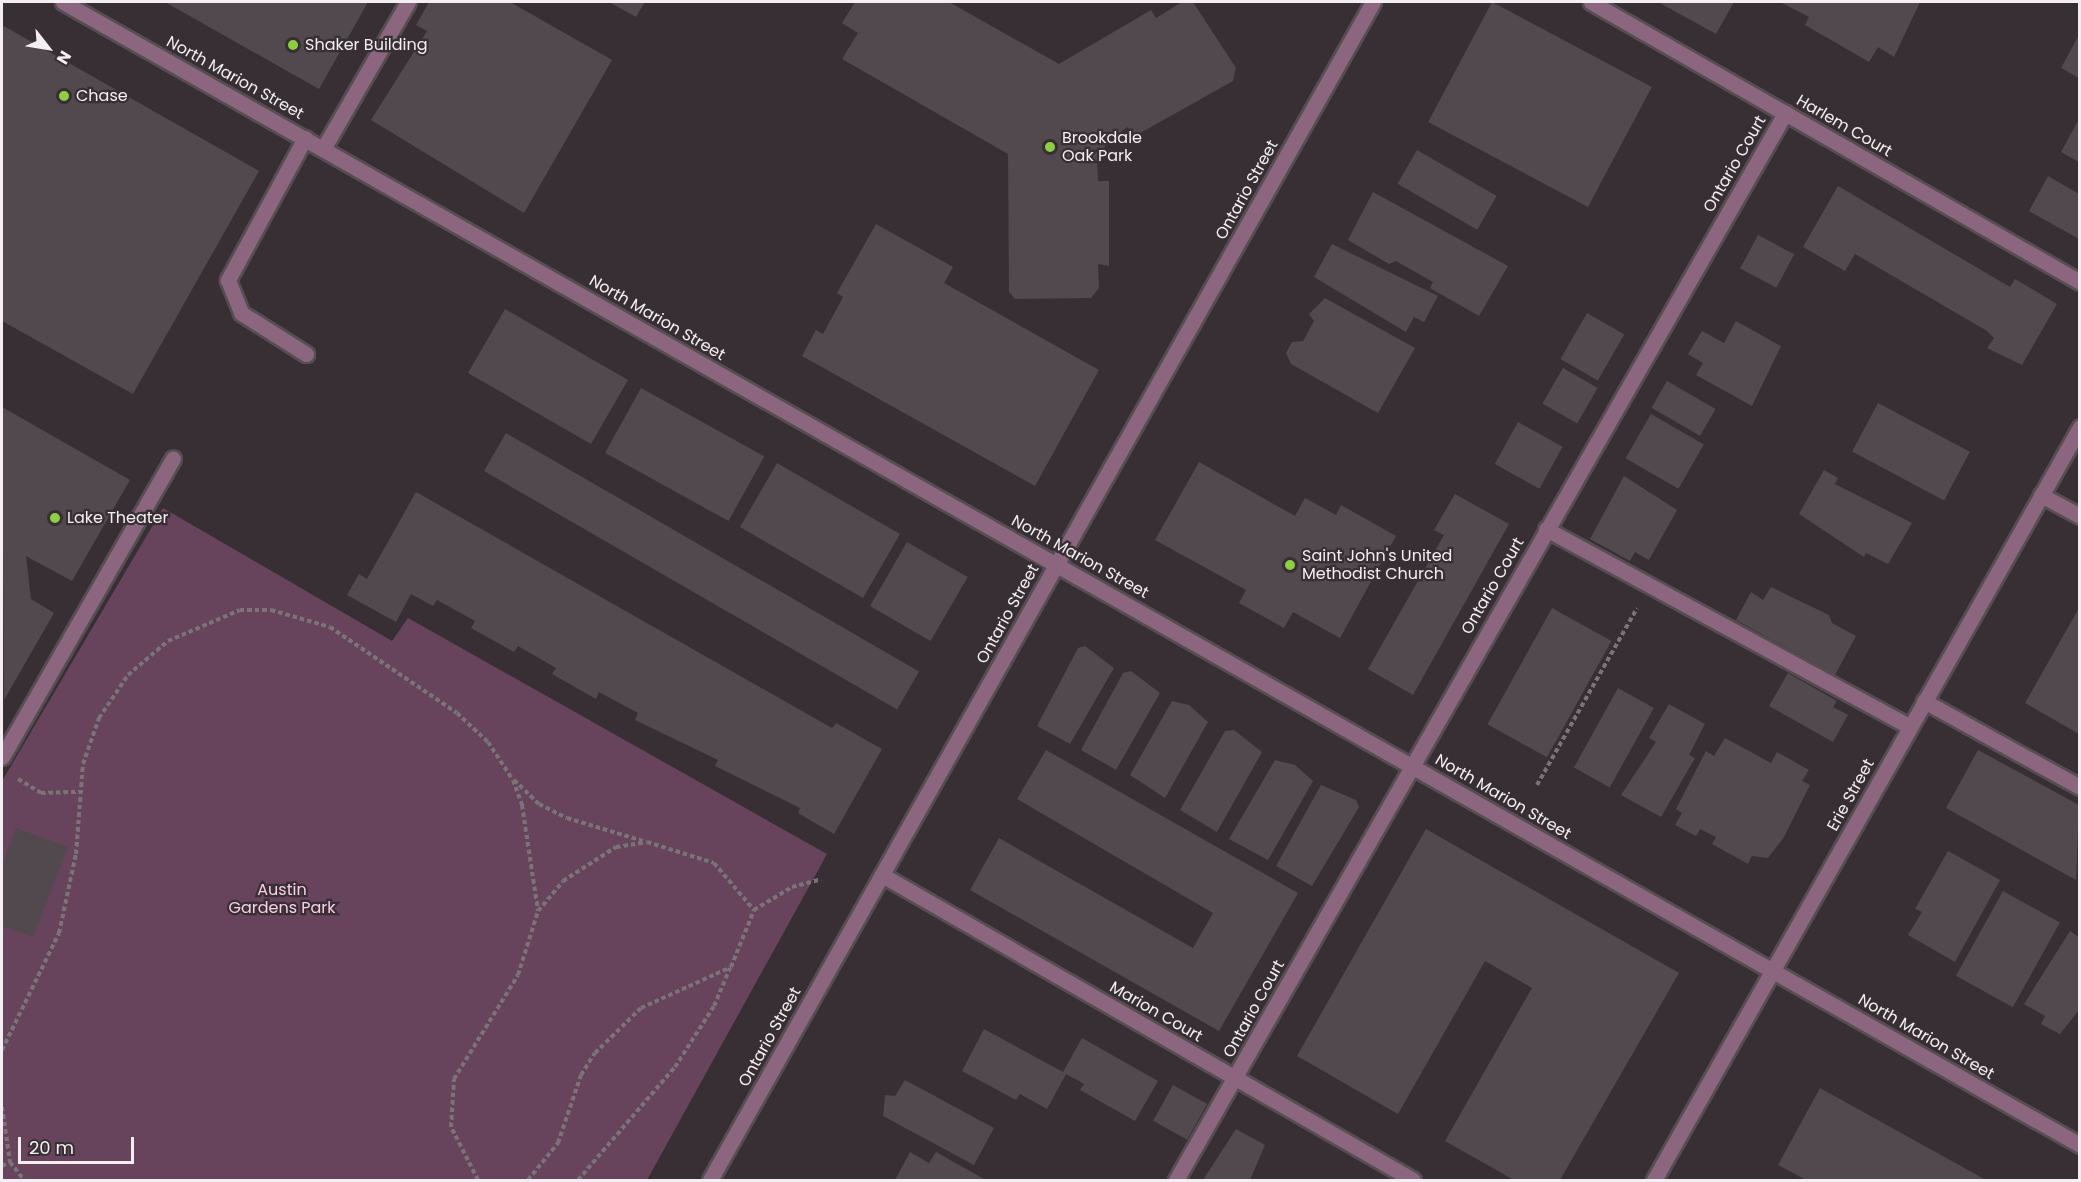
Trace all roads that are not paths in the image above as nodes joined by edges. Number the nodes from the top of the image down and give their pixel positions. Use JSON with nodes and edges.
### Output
{"nodes":[{"id":1,"x":63,"y":2,"type":"edge"},
{"id":2,"x":408,"y":2,"type":"edge"},
{"id":3,"x":1373,"y":2,"type":"edge"},
{"id":4,"x":1591,"y":2,"type":"edge"},
{"id":5,"x":1785,"y":113,"type":"junction"},
{"id":6,"x":305,"y":138,"type":"junction"},
{"id":7,"x":323,"y":149,"type":"junction"},
{"id":8,"x":2079,"y":282,"type":"edge"},
{"id":9,"x":306,"y":354,"type":"dead end"},
{"id":10,"x":2079,"y":427,"type":"edge"},
{"id":11,"x":173,"y":459,"type":"dead end"},
{"id":12,"x":2041,"y":495,"type":"junction"},
{"id":13,"x":2079,"y":516,"type":"edge"},
{"id":14,"x":1546,"y":529,"type":"junction"},
{"id":15,"x":1056,"y":564,"type":"junction"},
{"id":16,"x":1924,"y":701,"type":"junction"},
{"id":17,"x":1911,"y":726,"type":"junction"},
{"id":18,"x":2,"y":757,"type":"edge"},
{"id":19,"x":1411,"y":766,"type":"junction"},
{"id":20,"x":2079,"y":787,"type":"edge"},
{"id":21,"x":882,"y":875,"type":"junction"},
{"id":22,"x":1773,"y":971,"type":"junction"},
{"id":23,"x":1236,"y":1079,"type":"junction"},
{"id":24,"x":2079,"y":1145,"type":"edge"},
{"id":25,"x":710,"y":1180,"type":"edge"},
{"id":26,"x":1176,"y":1180,"type":"edge"},
{"id":27,"x":1413,"y":1180,"type":"edge"},
{"id":28,"x":1654,"y":1180,"type":"edge"}],
"edges":[{"from":1,"to":6,"type":"street","name":"North Marion Street"},
{"from":2,"to":7,"type":"street"},
{"from":3,"to":15,"type":"street","name":"Ontario Street"},
{"from":4,"to":5,"type":"street","name":"Harlem Court"},
{"from":5,"to":8,"type":"street","name":"Harlem Court"},
{"from":5,"to":14,"type":"street","name":"Ontario Court"},
{"from":6,"to":7,"type":"street","name":"North Marion Street"},
{"from":6,"to":9,"type":"street"},
{"from":7,"to":15,"type":"street","name":"North Marion Street"},
{"from":10,"to":12,"type":"street","name":"Erie Street"},
{"from":11,"to":18,"type":"street"},
{"from":12,"to":13,"type":"street"},
{"from":12,"to":16,"type":"street","name":"Erie Street"},
{"from":14,"to":17,"type":"street"},
{"from":14,"to":19,"type":"street","name":"Ontario Court"},
{"from":15,"to":19,"type":"street","name":"North Marion Street"},
{"from":15,"to":21,"type":"street","name":"Ontario Street"},
{"from":16,"to":17,"type":"street","name":"Erie Street"},
{"from":16,"to":20,"type":"street"},
{"from":17,"to":22,"type":"street","name":"Erie Street"},
{"from":19,"to":22,"type":"street","name":"North Marion Street"},
{"from":19,"to":23,"type":"street","name":"Ontario Court"},
{"from":21,"to":23,"type":"street","name":"Marion Court"},
{"from":21,"to":25,"type":"street","name":"Ontario Street"},
{"from":22,"to":24,"type":"street","name":"North Marion Street"},
{"from":22,"to":28,"type":"street","name":"Erie Street"},
{"from":23,"to":26,"type":"street","name":"Ontario Court"},
{"from":23,"to":27,"type":"street","name":"Marion Court"}]}
